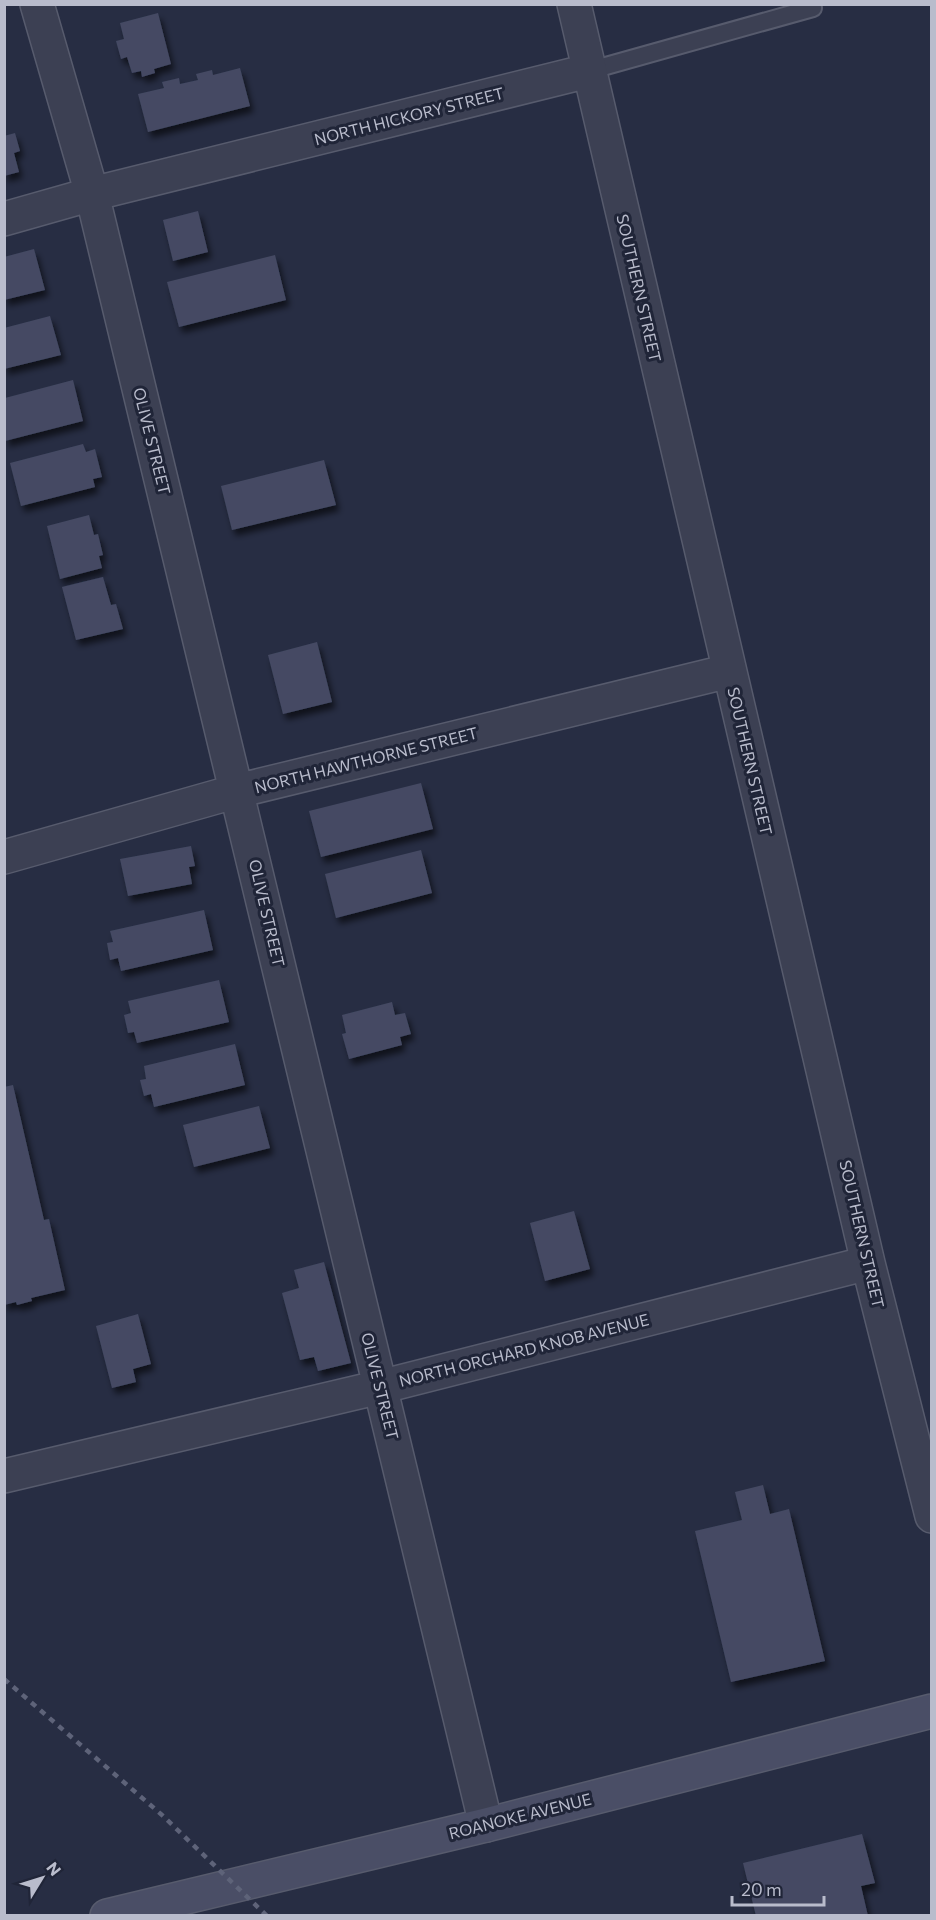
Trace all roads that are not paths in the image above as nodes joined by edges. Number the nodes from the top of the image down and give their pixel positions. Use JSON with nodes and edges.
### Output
{"nodes":[{"id":1,"x":37,"y":4,"type":"edge"},
{"id":2,"x":574,"y":4,"type":"edge"},
{"id":3,"x":813,"y":8,"type":"dead end"},
{"id":4,"x":588,"y":71,"type":"junction"},
{"id":5,"x":92,"y":194,"type":"junction"},
{"id":6,"x":4,"y":219,"type":"edge"},
{"id":7,"x":729,"y":671,"type":"junction"},
{"id":8,"x":237,"y":791,"type":"junction"},
{"id":9,"x":4,"y":857,"type":"edge"},
{"id":10,"x":868,"y":1263,"type":"junction"},
{"id":11,"x":380,"y":1387,"type":"junction"},
{"id":12,"x":4,"y":1476,"type":"edge"},
{"id":13,"x":932,"y":1516,"type":"edge"},
{"id":14,"x":932,"y":1711,"type":"edge"},
{"id":15,"x":486,"y":1825,"type":"junction"},
{"id":16,"x":107,"y":1916,"type":"edge"}],
"edges":[{"from":1,"to":5,"type":"street","name":"OLIVE STREET"},
{"from":2,"to":4,"type":"street","name":"SOUTHERN STREET"},
{"from":3,"to":4,"type":"lane","name":"NORTH HICKORY STREET"},
{"from":4,"to":5,"type":"street","name":"NORTH HICKORY STREET"},
{"from":4,"to":7,"type":"street","name":"SOUTHERN STREET"},
{"from":5,"to":6,"type":"street","name":"NORTH HICKORY STREET"},
{"from":5,"to":8,"type":"street","name":"OLIVE STREET"},
{"from":7,"to":8,"type":"street","name":"NORTH HAWTHORNE STREET"},
{"from":7,"to":10,"type":"street","name":"SOUTHERN STREET"},
{"from":8,"to":9,"type":"street","name":"NORTH HAWTHORNE STREET"},
{"from":8,"to":11,"type":"street","name":"OLIVE STREET"},
{"from":10,"to":11,"type":"street","name":"NORTH ORCHARD KNOB AVENUE"},
{"from":10,"to":13,"type":"street","name":"SOUTHERN STREET"},
{"from":11,"to":12,"type":"street","name":"NORTH ORCHARD KNOB AVENUE"},
{"from":11,"to":15,"type":"street","name":"OLIVE STREET"},
{"from":14,"to":15,"type":"street","name":"ROANOKE AVENUE"},
{"from":15,"to":16,"type":"street","name":"ROANOKE AVENUE"}]}
